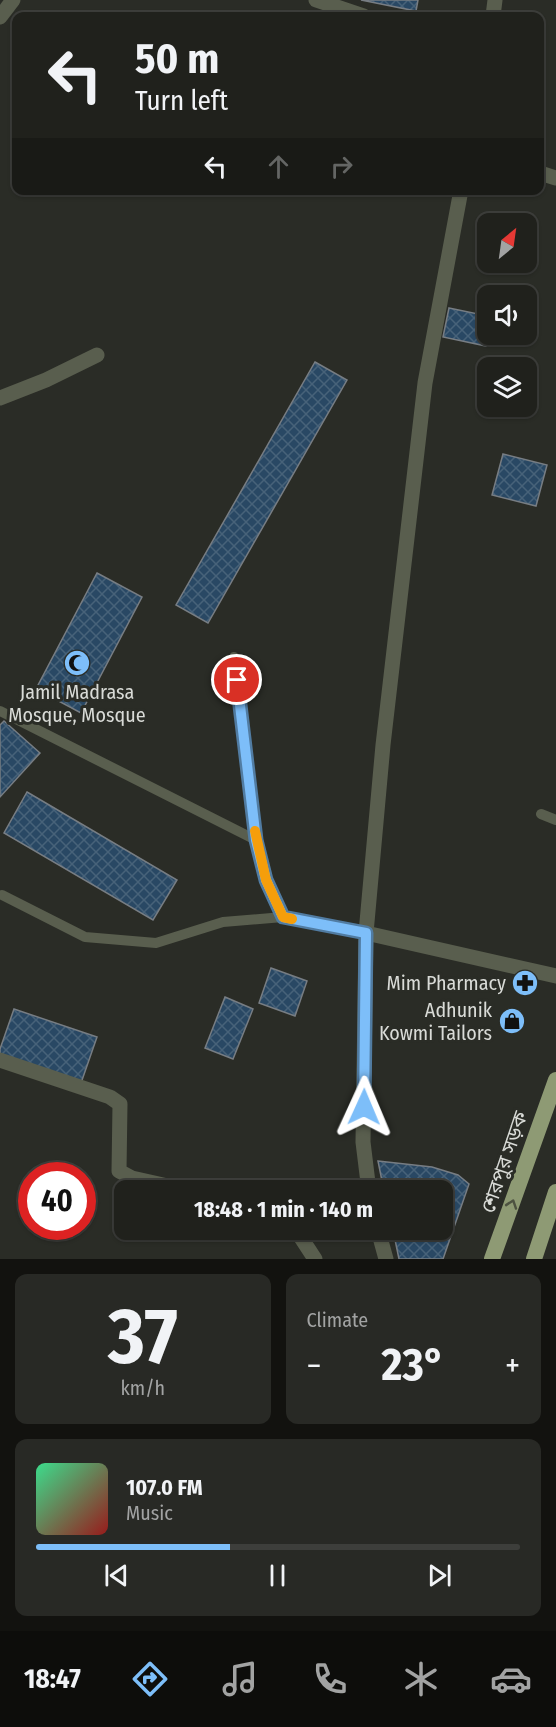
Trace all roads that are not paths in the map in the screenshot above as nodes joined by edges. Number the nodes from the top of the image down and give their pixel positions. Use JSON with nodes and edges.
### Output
{"nodes":[{"id":1,"x":12,"y":0,"type":"edge"},
{"id":2,"x":316,"y":0,"type":"edge"},
{"id":3,"x":0,"y":3,"type":"edge"},
{"id":4,"x":352,"y":12,"type":"edge"},
{"id":5,"x":0,"y":17,"type":"edge"},
{"id":6,"x":460,"y":195,"type":"edge"},
{"id":7,"x":97,"y":356,"type":"dead end"},
{"id":8,"x":0,"y":398,"type":"edge"},
{"id":9,"x":234,"y":657,"type":"dead end"},
{"id":10,"x":0,"y":711,"type":"edge"},
{"id":11,"x":542,"y":814,"type":"dead end"},
{"id":12,"x":556,"y":820,"type":"edge"},
{"id":13,"x":256,"y":840,"type":"junction"},
{"id":14,"x":2,"y":896,"type":"dead end"},
{"id":15,"x":283,"y":917,"type":"junction"},
{"id":16,"x":366,"y":933,"type":"junction"},
{"id":17,"x":556,"y":976,"type":"edge"},
{"id":18,"x":0,"y":1060,"type":"edge"},
{"id":19,"x":556,"y":1080,"type":"edge"},
{"id":20,"x":141,"y":1180,"type":"edge"},
{"id":21,"x":368,"y":1180,"type":"edge"},
{"id":22,"x":556,"y":1192,"type":"edge"},
{"id":23,"x":303,"y":1240,"type":"edge"},
{"id":24,"x":381,"y":1240,"type":"edge"},
{"id":25,"x":315,"y":1259,"type":"edge"},
{"id":26,"x":386,"y":1259,"type":"edge"},
{"id":27,"x":492,"y":1259,"type":"edge"},
{"id":28,"x":534,"y":1259,"type":"edge"}],
"edges":[{"from":1,"to":3,"type":"street"},
{"from":1,"to":5,"type":"street"},
{"from":2,"to":4,"type":"street"},
{"from":6,"to":16,"type":"street"},
{"from":7,"to":8,"type":"street"},
{"from":9,"to":13,"type":"lane"},
{"from":10,"to":13,"type":"lane"},
{"from":11,"to":12,"type":"lane"},
{"from":13,"to":15,"type":"lane"},
{"from":14,"to":15,"type":"lane"},
{"from":15,"to":16,"type":"lane"},
{"from":16,"to":17,"type":"street"},
{"from":16,"to":21,"type":"street"},
{"from":18,"to":20,"type":"street"},
{"from":27,"to":19,"type":"highway","name":"শেরপুর সড়ক","one_way":true},
{"from":22,"to":28,"type":"highway"},
{"from":23,"to":25,"type":"street"},
{"from":24,"to":26,"type":"street"}]}
